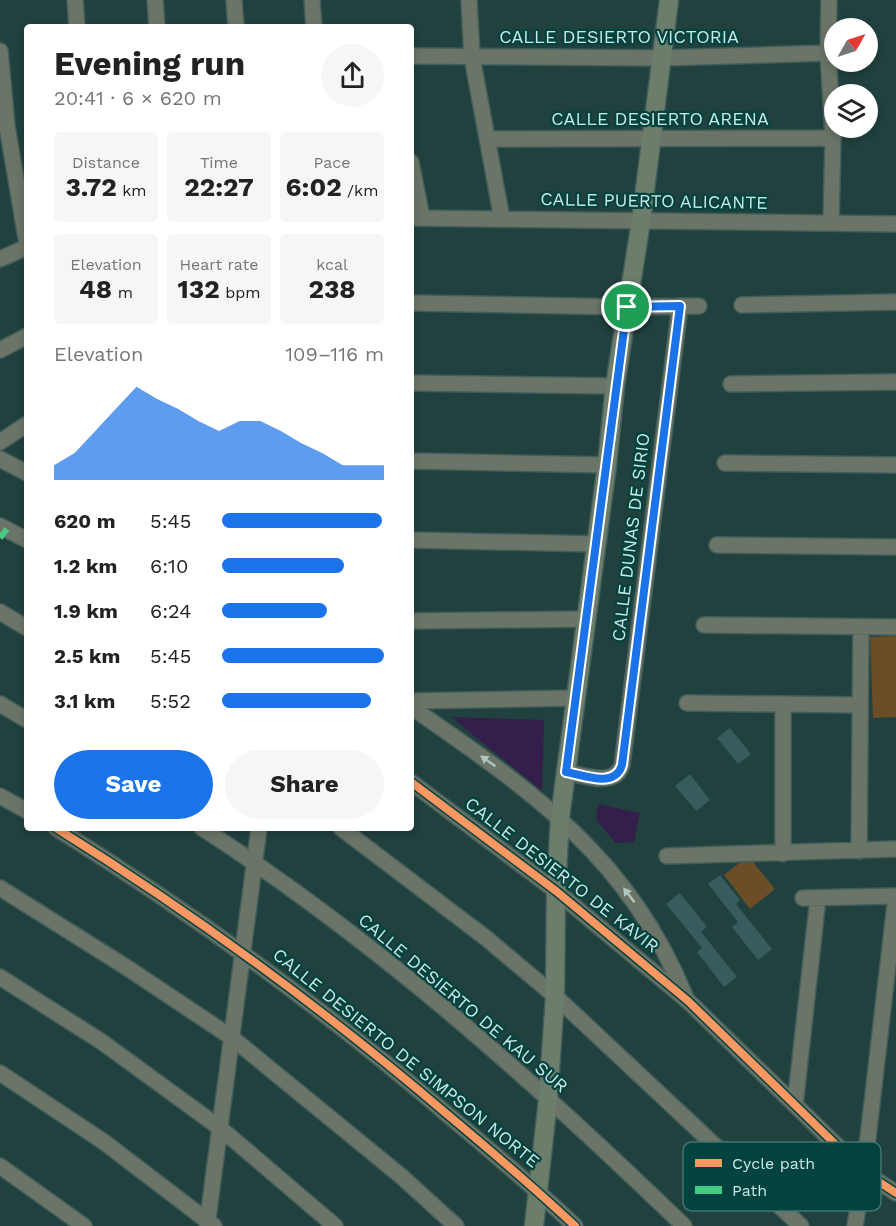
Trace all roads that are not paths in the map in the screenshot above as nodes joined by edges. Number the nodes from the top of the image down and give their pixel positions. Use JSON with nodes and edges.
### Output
{"nodes":[{"id":1,"x":75,"y":0,"type":"edge"},
{"id":2,"x":155,"y":0,"type":"edge"},
{"id":3,"x":234,"y":0,"type":"edge"},
{"id":4,"x":312,"y":0,"type":"edge"},
{"id":5,"x":469,"y":0,"type":"edge"},
{"id":6,"x":669,"y":0,"type":"edge"},
{"id":7,"x":829,"y":0,"type":"edge"},
{"id":8,"x":829,"y":18,"type":"edge"},
{"id":9,"x":78,"y":24,"type":"edge"},
{"id":10,"x":157,"y":24,"type":"edge"},
{"id":11,"x":236,"y":24,"type":"edge"},
{"id":12,"x":314,"y":24,"type":"edge"},
{"id":13,"x":0,"y":51,"type":"edge"},
{"id":14,"x":824,"y":53,"type":"edge"},
{"id":15,"x":414,"y":56,"type":"edge"},
{"id":16,"x":472,"y":57,"type":"junction"},
{"id":17,"x":661,"y":58,"type":"junction"},
{"id":18,"x":651,"y":137,"type":"junction"},
{"id":19,"x":824,"y":138,"type":"edge"},
{"id":20,"x":833,"y":138,"type":"edge"},
{"id":21,"x":487,"y":139,"type":"junction"},
{"id":22,"x":414,"y":196,"type":"edge"},
{"id":23,"x":416,"y":218,"type":"edge"},
{"id":24,"x":502,"y":219,"type":"junction"},
{"id":25,"x":641,"y":221,"type":"junction"},
{"id":26,"x":831,"y":223,"type":"junction"},
{"id":27,"x":896,"y":224,"type":"edge"},
{"id":28,"x":24,"y":228,"type":"edge"},
{"id":29,"x":24,"y":247,"type":"edge"},
{"id":30,"x":0,"y":259,"type":"edge"},
{"id":31,"x":896,"y":302,"type":"edge"},
{"id":32,"x":414,"y":303,"type":"edge"},
{"id":33,"x":742,"y":305,"type":"dead end"},
{"id":34,"x":680,"y":306,"type":"junction"},
{"id":35,"x":699,"y":306,"type":"dead end"},
{"id":36,"x":627,"y":307,"type":"junction"},
{"id":37,"x":24,"y":338,"type":"edge"},
{"id":38,"x":0,"y":350,"type":"edge"},
{"id":39,"x":896,"y":382,"type":"edge"},
{"id":40,"x":414,"y":383,"type":"edge"},
{"id":41,"x":731,"y":384,"type":"dead end"},
{"id":42,"x":615,"y":386,"type":"junction"},
{"id":43,"x":24,"y":426,"type":"edge"},
{"id":44,"x":0,"y":441,"type":"edge"},
{"id":45,"x":0,"y":459,"type":"edge"},
{"id":46,"x":414,"y":461,"type":"edge"},
{"id":47,"x":725,"y":463,"type":"dead end"},
{"id":48,"x":607,"y":465,"type":"junction"},
{"id":49,"x":896,"y":465,"type":"edge"},
{"id":50,"x":24,"y":471,"type":"edge"},
{"id":51,"x":0,"y":526,"type":"edge"},
{"id":52,"x":24,"y":538,"type":"edge"},
{"id":53,"x":414,"y":540,"type":"edge"},
{"id":54,"x":596,"y":544,"type":"junction"},
{"id":55,"x":717,"y":545,"type":"dead end"},
{"id":56,"x":896,"y":547,"type":"edge"},
{"id":57,"x":0,"y":612,"type":"edge"},
{"id":58,"x":585,"y":619,"type":"junction"},
{"id":59,"x":414,"y":621,"type":"edge"},
{"id":60,"x":704,"y":625,"type":"dead end"},
{"id":61,"x":24,"y":626,"type":"edge"},
{"id":62,"x":861,"y":627,"type":"junction"},
{"id":63,"x":896,"y":627,"type":"edge"},
{"id":64,"x":575,"y":698,"type":"junction"},
{"id":65,"x":414,"y":701,"type":"edge"},
{"id":66,"x":687,"y":703,"type":"dead end"},
{"id":67,"x":0,"y":704,"type":"edge"},
{"id":68,"x":783,"y":704,"type":"junction"},
{"id":69,"x":860,"y":705,"type":"junction"},
{"id":70,"x":414,"y":709,"type":"edge"},
{"id":71,"x":24,"y":718,"type":"edge"},
{"id":72,"x":566,"y":772,"type":"junction"},
{"id":73,"x":414,"y":784,"type":"edge"},
{"id":74,"x":0,"y":796,"type":"edge"},
{"id":75,"x":24,"y":809,"type":"edge"},
{"id":76,"x":560,"y":817,"type":"junction"},
{"id":77,"x":61,"y":831,"type":"edge"},
{"id":78,"x":207,"y":831,"type":"edge"},
{"id":79,"x":259,"y":831,"type":"edge"},
{"id":80,"x":344,"y":831,"type":"edge"},
{"id":81,"x":896,"y":849,"type":"edge"},
{"id":82,"x":859,"y":851,"type":"junction"},
{"id":83,"x":783,"y":854,"type":"junction"},
{"id":84,"x":667,"y":856,"type":"dead end"},
{"id":85,"x":255,"y":862,"type":"junction"},
{"id":86,"x":0,"y":888,"type":"edge"},
{"id":87,"x":556,"y":891,"type":"junction"},
{"id":88,"x":896,"y":896,"type":"edge"},
{"id":89,"x":802,"y":898,"type":"dead end"},
{"id":90,"x":818,"y":898,"type":"junction"},
{"id":91,"x":243,"y":952,"type":"junction"},
{"id":92,"x":0,"y":978,"type":"edge"},
{"id":93,"x":555,"y":996,"type":"junction"},
{"id":94,"x":688,"y":1001,"type":"junction"},
{"id":95,"x":231,"y":1037,"type":"junction"},
{"id":96,"x":0,"y":1073,"type":"edge"},
{"id":97,"x":548,"y":1100,"type":"junction"},
{"id":98,"x":795,"y":1105,"type":"junction"},
{"id":99,"x":220,"y":1128,"type":"junction"},
{"id":100,"x":711,"y":1142,"type":"edge"},
{"id":101,"x":833,"y":1142,"type":"edge"},
{"id":102,"x":867,"y":1142,"type":"edge"},
{"id":103,"x":0,"y":1166,"type":"edge"},
{"id":104,"x":881,"y":1183,"type":"edge"},
{"id":105,"x":539,"y":1191,"type":"junction"},
{"id":106,"x":896,"y":1193,"type":"edge"},
{"id":107,"x":785,"y":1211,"type":"edge"},
{"id":108,"x":858,"y":1211,"type":"edge"},
{"id":109,"x":210,"y":1224,"type":"edge"},
{"id":110,"x":84,"y":1226,"type":"edge"},
{"id":111,"x":335,"y":1226,"type":"edge"},
{"id":112,"x":456,"y":1226,"type":"edge"},
{"id":113,"x":534,"y":1226,"type":"edge"},
{"id":114,"x":574,"y":1226,"type":"edge"},
{"id":115,"x":684,"y":1226,"type":"edge"},
{"id":116,"x":801,"y":1226,"type":"edge"},
{"id":117,"x":855,"y":1226,"type":"edge"}],
"edges":[{"from":1,"to":9,"type":"street"},
{"from":2,"to":10,"type":"street"},
{"from":3,"to":11,"type":"street"},
{"from":4,"to":12,"type":"street"},
{"from":5,"to":16,"type":"street"},
{"from":6,"to":17,"type":"main road"},
{"from":7,"to":8,"type":"street"},
{"from":13,"to":28,"type":"street"},
{"from":14,"to":17,"type":"street","name":"CALLE DESIERTO VICTORIA"},
{"from":15,"to":16,"type":"street","name":"CALLE DESIERTO VICTORIA"},
{"from":16,"to":17,"type":"street","name":"CALLE DESIERTO VICTORIA"},
{"from":16,"to":21,"type":"street"},
{"from":17,"to":18,"type":"main road"},
{"from":18,"to":19,"type":"street","name":"CALLE DESIERTO ARENA"},
{"from":18,"to":21,"type":"street","name":"CALLE DESIERTO ARENA"},
{"from":18,"to":25,"type":"main road"},
{"from":20,"to":26,"type":"street"},
{"from":21,"to":24,"type":"street"},
{"from":22,"to":23,"type":"street"},
{"from":23,"to":24,"type":"street","name":"CALLE PUERTO ALICANTE"},
{"from":24,"to":25,"type":"street","name":"CALLE PUERTO ALICANTE"},
{"from":25,"to":26,"type":"street","name":"CALLE PUERTO ALICANTE"},
{"from":25,"to":36,"type":"main road"},
{"from":26,"to":27,"type":"street","name":"CALLE PUERTO ALICANTE"},
{"from":29,"to":30,"type":"street"},
{"from":31,"to":33,"type":"street"},
{"from":32,"to":36,"type":"street"},
{"from":34,"to":35,"type":"street"},
{"from":34,"to":36,"type":"street"},
{"from":34,"to":72,"type":"street","name":"CALLE DUNAS DE SIRIO"},
{"from":36,"to":42,"type":"main road"},
{"from":37,"to":38,"type":"street"},
{"from":39,"to":41,"type":"street"},
{"from":40,"to":42,"type":"street"},
{"from":42,"to":48,"type":"main road"},
{"from":43,"to":44,"type":"street"},
{"from":45,"to":50,"type":"street"},
{"from":46,"to":48,"type":"street"},
{"from":47,"to":49,"type":"street"},
{"from":48,"to":54,"type":"main road"},
{"from":51,"to":52,"type":"street"},
{"from":53,"to":54,"type":"street"},
{"from":54,"to":58,"type":"main road"},
{"from":55,"to":56,"type":"street"},
{"from":57,"to":61,"type":"street"},
{"from":58,"to":59,"type":"street"},
{"from":58,"to":64,"type":"main road"},
{"from":60,"to":62,"type":"street"},
{"from":62,"to":63,"type":"street"},
{"from":62,"to":69,"type":"street"},
{"from":64,"to":65,"type":"street"},
{"from":64,"to":72,"type":"main road"},
{"from":66,"to":68,"type":"street"},
{"from":67,"to":71,"type":"street"},
{"from":68,"to":69,"type":"street"},
{"from":68,"to":83,"type":"street"},
{"from":69,"to":82,"type":"street"},
{"from":76,"to":70,"type":"street","name":"CALLE DESIERTO DE KAVIR","one_way":true},
{"from":72,"to":76,"type":"main road"},
{"from":73,"to":87,"type":"street","name":"CALLE DESIERTO DE KAVIR"},
{"from":74,"to":75,"type":"street"},
{"from":76,"to":87,"type":"main road"},
{"from":94,"to":76,"type":"street","name":"CALLE DESIERTO DE KAVIR","one_way":true},
{"from":77,"to":91,"type":"street","name":"CALLE DESIERTO DE SIMPSON NORTE"},
{"from":78,"to":85,"type":"street","name":"CALLE DESIERTO DE KAU SUR"},
{"from":79,"to":85,"type":"street"},
{"from":80,"to":93,"type":"street"},
{"from":81,"to":82,"type":"street"},
{"from":82,"to":83,"type":"street"},
{"from":83,"to":84,"type":"street"},
{"from":85,"to":91,"type":"street"},
{"from":85,"to":97,"type":"street","name":"CALLE DESIERTO DE KAU SUR"},
{"from":86,"to":95,"type":"street"},
{"from":87,"to":93,"type":"main road"},
{"from":87,"to":94,"type":"street","name":"CALLE DESIERTO DE KAVIR"},
{"from":88,"to":90,"type":"street"},
{"from":88,"to":102,"type":"street"},
{"from":89,"to":90,"type":"street"},
{"from":90,"to":98,"type":"street"},
{"from":91,"to":95,"type":"street"},
{"from":91,"to":105,"type":"street","name":"CALLE DESIERTO DE SIMPSON NORTE"},
{"from":92,"to":99,"type":"street"},
{"from":93,"to":97,"type":"main road"},
{"from":93,"to":100,"type":"street"},
{"from":94,"to":98,"type":"street","name":"CALLE DESIERTO DE KAVIR"},
{"from":95,"to":99,"type":"street"},
{"from":95,"to":112,"type":"street"},
{"from":96,"to":109,"type":"street"},
{"from":97,"to":105,"type":"main road"},
{"from":97,"to":115,"type":"street","name":"CALLE DESIERTO DE KAU SUR"},
{"from":98,"to":101,"type":"street","name":"CALLE DESIERTO DE KAVIR"},
{"from":99,"to":109,"type":"street"},
{"from":99,"to":111,"type":"street"},
{"from":103,"to":110,"type":"street"},
{"from":104,"to":106,"type":"street","name":"CALLE DESIERTO DE KAVIR"},
{"from":105,"to":113,"type":"main road"},
{"from":105,"to":114,"type":"street","name":"CALLE DESIERTO DE SIMPSON NORTE"},
{"from":107,"to":116,"type":"street"},
{"from":108,"to":117,"type":"street"}]}
